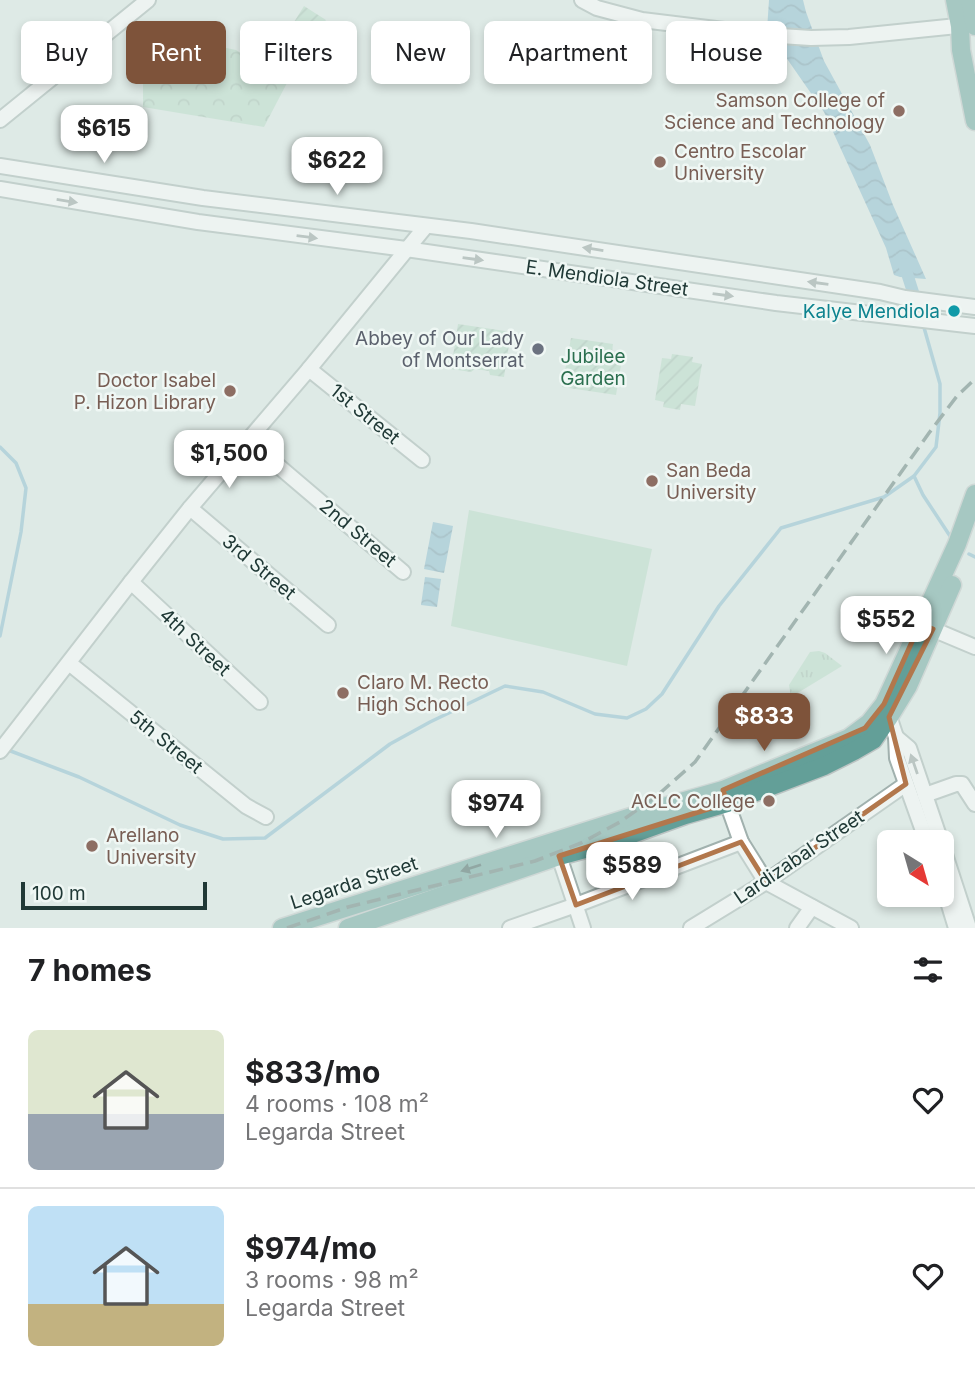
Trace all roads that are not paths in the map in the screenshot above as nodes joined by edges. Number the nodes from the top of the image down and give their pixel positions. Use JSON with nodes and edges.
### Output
{"nodes":[{"id":1,"x":148,"y":0,"type":"edge"},
{"id":2,"x":582,"y":0,"type":"edge"},
{"id":3,"x":955,"y":0,"type":"edge"},
{"id":4,"x":970,"y":0,"type":"edge"},
{"id":5,"x":971,"y":25,"type":"edge"},
{"id":6,"x":0,"y":120,"type":"edge"},
{"id":7,"x":975,"y":121,"type":"edge"},
{"id":8,"x":0,"y":166,"type":"edge"},
{"id":9,"x":0,"y":190,"type":"edge"},
{"id":10,"x":203,"y":198,"type":"junction"},
{"id":11,"x":244,"y":203,"type":"junction"},
{"id":12,"x":198,"y":222,"type":"junction"},
{"id":13,"x":426,"y":226,"type":"junction"},
{"id":14,"x":240,"y":227,"type":"junction"},
{"id":15,"x":406,"y":249,"type":"junction"},
{"id":16,"x":975,"y":307,"type":"edge"},
{"id":17,"x":975,"y":326,"type":"edge"},
{"id":18,"x":309,"y":369,"type":"junction"},
{"id":19,"x":249,"y":441,"type":"junction"},
{"id":20,"x":422,"y":460,"type":"dead end"},
{"id":21,"x":975,"y":494,"type":"edge"},
{"id":22,"x":190,"y":508,"type":"junction"},
{"id":23,"x":975,"y":530,"type":"edge"},
{"id":24,"x":403,"y":572,"type":"dead end"},
{"id":25,"x":131,"y":582,"type":"junction"},
{"id":26,"x":328,"y":625,"type":"dead end"},
{"id":27,"x":927,"y":627,"type":"junction"},
{"id":28,"x":975,"y":646,"type":"edge"},
{"id":29,"x":69,"y":663,"type":"junction"},
{"id":30,"x":260,"y":702,"type":"dead end"},
{"id":31,"x":887,"y":710,"type":"junction"},
{"id":32,"x":896,"y":737,"type":"junction"},
{"id":33,"x":0,"y":751,"type":"edge"},
{"id":34,"x":906,"y":784,"type":"junction"},
{"id":35,"x":925,"y":795,"type":"junction"},
{"id":36,"x":725,"y":797,"type":"junction"},
{"id":37,"x":975,"y":804,"type":"edge"},
{"id":38,"x":266,"y":817,"type":"dead end"},
{"id":39,"x":923,"y":830,"type":"edge"},
{"id":40,"x":936,"y":830,"type":"edge"},
{"id":41,"x":741,"y":842,"type":"junction"},
{"id":42,"x":607,"y":843,"type":"junction"},
{"id":43,"x":559,"y":856,"type":"junction"},
{"id":44,"x":766,"y":882,"type":"junction"},
{"id":45,"x":954,"y":883,"type":"edge"},
{"id":46,"x":623,"y":886,"type":"junction"},
{"id":47,"x":576,"y":905,"type":"junction"},
{"id":48,"x":812,"y":907,"type":"junction"},
{"id":49,"x":950,"y":907,"type":"edge"},
{"id":50,"x":282,"y":928,"type":"edge"},
{"id":51,"x":348,"y":928,"type":"edge"},
{"id":52,"x":510,"y":928,"type":"edge"},
{"id":53,"x":583,"y":928,"type":"edge"},
{"id":54,"x":691,"y":928,"type":"edge"},
{"id":55,"x":797,"y":928,"type":"edge"},
{"id":56,"x":851,"y":928,"type":"edge"},
{"id":57,"x":956,"y":928,"type":"edge"},
{"id":58,"x":969,"y":928,"type":"edge"}],
"edges":[{"from":1,"to":6,"type":"street"},
{"from":2,"to":5,"type":"street"},
{"from":3,"to":5,"type":"main road"},
{"from":4,"to":5,"type":"main road"},
{"from":5,"to":7,"type":"main road"},
{"from":8,"to":10,"type":"street","name":"E. Mendiola Street"},
{"from":9,"to":12,"type":"street","name":"E. Mendiola Street","one_way":true},
{"from":10,"to":11,"type":"street","name":"E. Mendiola Street"},
{"from":10,"to":12,"type":"street"},
{"from":11,"to":13,"type":"street","name":"E. Mendiola Street"},
{"from":11,"to":14,"type":"street"},
{"from":12,"to":14,"type":"street","name":"E. Mendiola Street"},
{"from":13,"to":15,"type":"street"},
{"from":16,"to":13,"type":"street","name":"E. Mendiola Street","one_way":true},
{"from":14,"to":15,"type":"street","name":"E. Mendiola Street","one_way":true},
{"from":15,"to":17,"type":"street","name":"E. Mendiola Street","one_way":true},
{"from":15,"to":18,"type":"street"},
{"from":18,"to":19,"type":"street"},
{"from":18,"to":20,"type":"street","name":"1st Street"},
{"from":19,"to":22,"type":"street"},
{"from":19,"to":24,"type":"street","name":"2nd Street"},
{"from":21,"to":27,"type":"main road","name":"Legarda Street"},
{"from":22,"to":25,"type":"street"},
{"from":22,"to":26,"type":"street","name":"3rd Street"},
{"from":23,"to":27,"type":"main road","name":"Legarda Street"},
{"from":25,"to":29,"type":"street"},
{"from":25,"to":30,"type":"street","name":"4th Street"},
{"from":27,"to":28,"type":"street"},
{"from":27,"to":31,"type":"main road","name":"Legarda Street"},
{"from":29,"to":33,"type":"street"},
{"from":29,"to":38,"type":"street","name":"5th Street"},
{"from":31,"to":32,"type":"street"},
{"from":31,"to":36,"type":"main road","name":"Legarda Street"},
{"from":32,"to":34,"type":"street"},
{"from":35,"to":32,"type":"street","one_way":true},
{"from":34,"to":39,"type":"street"},
{"from":34,"to":44,"type":"street","name":"Lardizabal Street"},
{"from":35,"to":37,"type":"street"},
{"from":35,"to":40,"type":"street"},
{"from":36,"to":41,"type":"street"},
{"from":36,"to":42,"type":"main road","name":"Legarda Street"},
{"from":36,"to":50,"type":"main road","name":"Legarda Street","one_way":true},
{"from":41,"to":44,"type":"street"},
{"from":41,"to":46,"type":"street"},
{"from":42,"to":43,"type":"main road","name":"Legarda Street"},
{"from":42,"to":46,"type":"street"},
{"from":43,"to":47,"type":"street"},
{"from":43,"to":51,"type":"main road","name":"Legarda Street"},
{"from":44,"to":48,"type":"street"},
{"from":44,"to":54,"type":"street","name":"Lardizabal Street"},
{"from":45,"to":58,"type":"street"},
{"from":46,"to":47,"type":"street"},
{"from":47,"to":52,"type":"street"},
{"from":47,"to":53,"type":"street"},
{"from":48,"to":55,"type":"street"},
{"from":48,"to":56,"type":"street"},
{"from":49,"to":57,"type":"street"}]}
